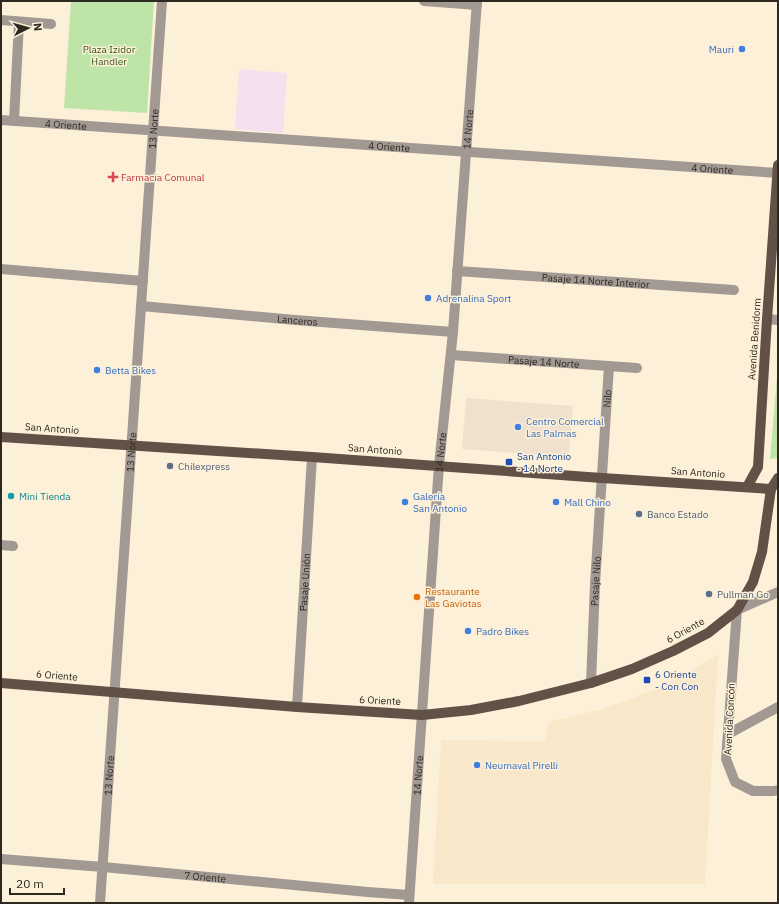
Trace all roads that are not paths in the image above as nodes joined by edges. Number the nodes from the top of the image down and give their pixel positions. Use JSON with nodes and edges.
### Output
{"nodes":[{"id":1,"x":162,"y":1,"type":"edge"},
{"id":2,"x":424,"y":1,"type":"edge"},
{"id":3,"x":477,"y":3,"type":"edge"},
{"id":4,"x":1,"y":20,"type":"edge"},
{"id":5,"x":20,"y":22,"type":"junction"},
{"id":6,"x":51,"y":24,"type":"dead end"},
{"id":7,"x":1,"y":120,"type":"edge"},
{"id":8,"x":14,"y":121,"type":"junction"},
{"id":9,"x":153,"y":130,"type":"junction"},
{"id":10,"x":466,"y":151,"type":"junction"},
{"id":11,"x":778,"y":165,"type":"edge"},
{"id":12,"x":778,"y":173,"type":"edge"},
{"id":13,"x":1,"y":269,"type":"edge"},
{"id":14,"x":457,"y":272,"type":"junction"},
{"id":15,"x":143,"y":281,"type":"junction"},
{"id":16,"x":734,"y":290,"type":"dead end"},
{"id":17,"x":141,"y":306,"type":"junction"},
{"id":18,"x":767,"y":319,"type":"junction"},
{"id":19,"x":778,"y":320,"type":"edge"},
{"id":20,"x":453,"y":332,"type":"junction"},
{"id":21,"x":451,"y":355,"type":"junction"},
{"id":22,"x":609,"y":366,"type":"junction"},
{"id":23,"x":637,"y":368,"type":"dead end"},
{"id":24,"x":1,"y":436,"type":"edge"},
{"id":25,"x":132,"y":445,"type":"junction"},
{"id":26,"x":312,"y":457,"type":"junction"},
{"id":27,"x":440,"y":466,"type":"junction"},
{"id":28,"x":602,"y":478,"type":"junction"},
{"id":29,"x":778,"y":478,"type":"edge"},
{"id":30,"x":747,"y":487,"type":"junction"},
{"id":31,"x":774,"y":489,"type":"edge"},
{"id":32,"x":1,"y":545,"type":"edge"},
{"id":33,"x":13,"y":546,"type":"dead end"},
{"id":34,"x":778,"y":592,"type":"edge"},
{"id":35,"x":736,"y":610,"type":"junction"},
{"id":36,"x":1,"y":683,"type":"edge"},
{"id":37,"x":592,"y":683,"type":"junction"},
{"id":38,"x":115,"y":692,"type":"junction"},
{"id":39,"x":298,"y":707,"type":"junction"},
{"id":40,"x":778,"y":707,"type":"edge"},
{"id":41,"x":422,"y":715,"type":"junction"},
{"id":42,"x":728,"y":734,"type":"junction"},
{"id":43,"x":778,"y":790,"type":"edge"},
{"id":44,"x":1,"y":858,"type":"edge"},
{"id":45,"x":103,"y":867,"type":"junction"},
{"id":46,"x":409,"y":899,"type":"edge"},
{"id":47,"x":100,"y":903,"type":"edge"}],
"edges":[{"from":1,"to":9,"type":"street","name":"13 Norte"},
{"from":2,"to":3,"type":"street"},
{"from":3,"to":10,"type":"street","name":"14 Norte"},
{"from":4,"to":5,"type":"street"},
{"from":5,"to":6,"type":"street"},
{"from":5,"to":8,"type":"street"},
{"from":7,"to":8,"type":"street","name":"4 Oriente"},
{"from":8,"to":9,"type":"street","name":"4 Oriente"},
{"from":9,"to":10,"type":"street","name":"4 Oriente"},
{"from":9,"to":15,"type":"street","name":"13 Norte"},
{"from":10,"to":12,"type":"street","name":"4 Oriente"},
{"from":10,"to":14,"type":"street","name":"14 Norte"},
{"from":11,"to":12,"type":"main road","name":"Avenida Benidorm"},
{"from":12,"to":18,"type":"main road","name":"Avenida Benidorm"},
{"from":13,"to":15,"type":"street"},
{"from":14,"to":16,"type":"street","name":"Pasaje 14 Norte Interior"},
{"from":14,"to":20,"type":"street","name":"14 Norte"},
{"from":15,"to":17,"type":"street","name":"13 Norte"},
{"from":17,"to":20,"type":"street","name":"Lanceros"},
{"from":17,"to":25,"type":"street","name":"13 Norte"},
{"from":18,"to":19,"type":"street"},
{"from":18,"to":30,"type":"main road","name":"Avenida Benidorm"},
{"from":20,"to":21,"type":"street","name":"14 Norte"},
{"from":21,"to":22,"type":"street","name":"Pasaje 14 Norte"},
{"from":21,"to":27,"type":"street","name":"14 Norte"},
{"from":22,"to":23,"type":"street","name":"Pasaje 14 Norte"},
{"from":22,"to":28,"type":"street","name":"Nilo"},
{"from":24,"to":25,"type":"main road","name":"San Antonio"},
{"from":25,"to":26,"type":"main road","name":"San Antonio"},
{"from":25,"to":38,"type":"street","name":"13 Norte"},
{"from":26,"to":27,"type":"main road","name":"San Antonio"},
{"from":26,"to":39,"type":"street","name":"Pasaje Unión"},
{"from":27,"to":28,"type":"main road","name":"San Antonio"},
{"from":27,"to":41,"type":"street","name":"14 Norte"},
{"from":28,"to":30,"type":"main road","name":"San Antonio"},
{"from":28,"to":37,"type":"street","name":"Pasaje Nilo"},
{"from":29,"to":31,"type":"main road"},
{"from":30,"to":31,"type":"main road"},
{"from":31,"to":35,"type":"main road"},
{"from":32,"to":33,"type":"street"},
{"from":34,"to":35,"type":"street"},
{"from":35,"to":37,"type":"main road","name":"6 Oriente"},
{"from":35,"to":42,"type":"street","name":"Avenida Concón"},
{"from":36,"to":38,"type":"main road","name":"6 Oriente"},
{"from":37,"to":41,"type":"main road","name":"6 Oriente"},
{"from":38,"to":39,"type":"main road","name":"6 Oriente"},
{"from":38,"to":45,"type":"street","name":"13 Norte"},
{"from":39,"to":41,"type":"main road","name":"6 Oriente"},
{"from":40,"to":42,"type":"street"},
{"from":41,"to":46,"type":"street","name":"14 Norte"},
{"from":42,"to":43,"type":"street","name":"Avenida Concón"},
{"from":44,"to":45,"type":"street","name":"7 Oriente"},
{"from":45,"to":46,"type":"street","name":"7 Oriente"},
{"from":45,"to":47,"type":"street","name":"13 Norte"}]}
